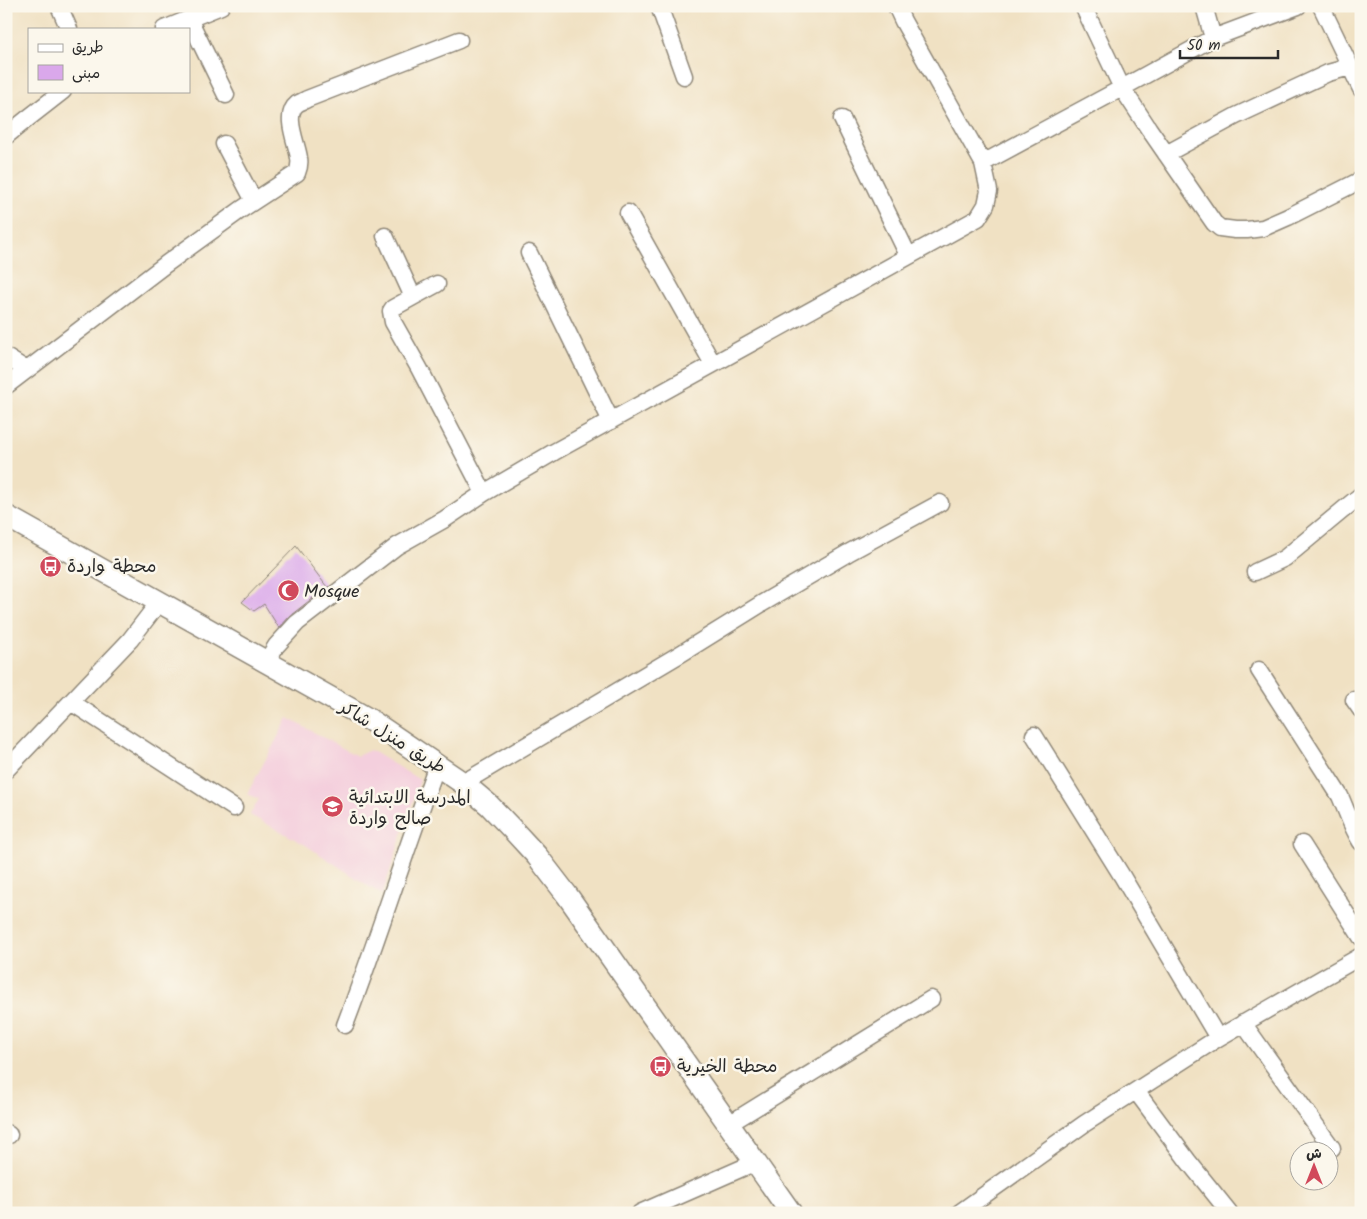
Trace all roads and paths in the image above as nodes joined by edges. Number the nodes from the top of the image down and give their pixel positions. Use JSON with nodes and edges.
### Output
{"nodes":[{"id":1,"x":59,"y":6,"type":"edge"},
{"id":2,"x":221,"y":6,"type":"edge"},
{"id":3,"x":659,"y":6,"type":"edge"},
{"id":4,"x":896,"y":6,"type":"edge"},
{"id":5,"x":1083,"y":6,"type":"edge"},
{"id":6,"x":1204,"y":6,"type":"edge"},
{"id":7,"x":1298,"y":6,"type":"edge"},
{"id":8,"x":1321,"y":6,"type":"edge"},
{"id":9,"x":189,"y":19,"type":"junction"},
{"id":10,"x":69,"y":28,"type":"edge"},
{"id":11,"x":166,"y":28,"type":"edge"},
{"id":12,"x":1213,"y":38,"type":"junction"},
{"id":13,"x":459,"y":40,"type":"dead end"},
{"id":14,"x":1350,"y":67,"type":"junction"},
{"id":15,"x":684,"y":76,"type":"dead end"},
{"id":16,"x":1122,"y":88,"type":"junction"},
{"id":17,"x":1361,"y":89,"type":"edge"},
{"id":18,"x":62,"y":92,"type":"edge"},
{"id":19,"x":226,"y":95,"type":"dead end"},
{"id":20,"x":842,"y":119,"type":"dead end"},
{"id":21,"x":6,"y":136,"type":"edge"},
{"id":22,"x":224,"y":144,"type":"dead end"},
{"id":23,"x":1166,"y":154,"type":"junction"},
{"id":24,"x":983,"y":163,"type":"junction"},
{"id":25,"x":1361,"y":180,"type":"edge"},
{"id":26,"x":254,"y":201,"type":"junction"},
{"id":27,"x":628,"y":213,"type":"dead end"},
{"id":28,"x":385,"y":236,"type":"dead end"},
{"id":29,"x":529,"y":253,"type":"dead end"},
{"id":30,"x":908,"y":256,"type":"junction"},
{"id":31,"x":437,"y":284,"type":"dead end"},
{"id":32,"x":413,"y":297,"type":"junction"},
{"id":33,"x":6,"y":357,"type":"edge"},
{"id":34,"x":713,"y":364,"type":"junction"},
{"id":35,"x":27,"y":370,"type":"junction"},
{"id":36,"x":6,"y":386,"type":"edge"},
{"id":37,"x":611,"y":421,"type":"junction"},
{"id":38,"x":484,"y":493,"type":"junction"},
{"id":39,"x":1361,"y":495,"type":"edge"},
{"id":40,"x":940,"y":503,"type":"dead end"},
{"id":41,"x":6,"y":516,"type":"edge"},
{"id":42,"x":1255,"y":572,"type":"dead end"},
{"id":43,"x":160,"y":601,"type":"junction"},
{"id":44,"x":266,"y":662,"type":"junction"},
{"id":45,"x":1258,"y":670,"type":"dead end"},
{"id":46,"x":71,"y":702,"type":"junction"},
{"id":47,"x":1034,"y":735,"type":"dead end"},
{"id":48,"x":437,"y":765,"type":"junction"},
{"id":49,"x":6,"y":770,"type":"edge"},
{"id":50,"x":463,"y":783,"type":"junction"},
{"id":51,"x":234,"y":808,"type":"dead end"},
{"id":52,"x":1361,"y":842,"type":"edge"},
{"id":53,"x":1302,"y":844,"type":"dead end"},
{"id":54,"x":1361,"y":937,"type":"edge"},
{"id":55,"x":1361,"y":956,"type":"edge"},
{"id":56,"x":931,"y":999,"type":"dead end"},
{"id":57,"x":1243,"y":1023,"type":"junction"},
{"id":58,"x":345,"y":1025,"type":"dead end"},
{"id":59,"x":1218,"y":1038,"type":"junction"},
{"id":60,"x":1136,"y":1091,"type":"junction"},
{"id":61,"x":729,"y":1124,"type":"junction"},
{"id":62,"x":1328,"y":1142,"type":"edge"},
{"id":63,"x":756,"y":1162,"type":"junction"},
{"id":64,"x":1229,"y":1212,"type":"edge"},
{"id":65,"x":640,"y":1213,"type":"edge"},
{"id":66,"x":791,"y":1213,"type":"edge"},
{"id":67,"x":959,"y":1213,"type":"edge"}],
"edges":[{"from":1,"to":10,"type":"street"},
{"from":2,"to":9,"type":"street"},
{"from":3,"to":15,"type":"street"},
{"from":4,"to":24,"type":"street"},
{"from":5,"to":16,"type":"street"},
{"from":6,"to":12,"type":"street"},
{"from":7,"to":12,"type":"street"},
{"from":8,"to":14,"type":"street"},
{"from":9,"to":11,"type":"street"},
{"from":9,"to":19,"type":"street"},
{"from":12,"to":16,"type":"street"},
{"from":13,"to":26,"type":"street"},
{"from":14,"to":17,"type":"street"},
{"from":14,"to":23,"type":"street"},
{"from":16,"to":23,"type":"street"},
{"from":16,"to":24,"type":"street"},
{"from":18,"to":21,"type":"street"},
{"from":20,"to":30,"type":"street"},
{"from":22,"to":26,"type":"street"},
{"from":23,"to":25,"type":"street"},
{"from":24,"to":30,"type":"street"},
{"from":26,"to":35,"type":"street"},
{"from":27,"to":34,"type":"street"},
{"from":28,"to":32,"type":"street"},
{"from":29,"to":37,"type":"street"},
{"from":30,"to":34,"type":"street"},
{"from":31,"to":32,"type":"street"},
{"from":32,"to":38,"type":"street"},
{"from":33,"to":35,"type":"street"},
{"from":34,"to":37,"type":"street"},
{"from":35,"to":36,"type":"street"},
{"from":37,"to":38,"type":"street"},
{"from":38,"to":44,"type":"street"},
{"from":39,"to":42,"type":"street"},
{"from":40,"to":50,"type":"street"},
{"from":41,"to":43,"type":"main road","name":"طريق منزل شاكر"},
{"from":43,"to":44,"type":"main road","name":"طريق منزل شاكر"},
{"from":43,"to":46,"type":"street"},
{"from":44,"to":48,"type":"main road","name":"طريق منزل شاكر"},
{"from":45,"to":52,"type":"street"},
{"from":46,"to":49,"type":"street"},
{"from":46,"to":51,"type":"street"},
{"from":47,"to":59,"type":"street"},
{"from":48,"to":50,"type":"main road","name":"طريق منزل شاكر"},
{"from":48,"to":58,"type":"street"},
{"from":50,"to":61,"type":"main road","name":"طريق منزل شاكر"},
{"from":53,"to":54,"type":"street"},
{"from":55,"to":57,"type":"street"},
{"from":56,"to":61,"type":"street"},
{"from":57,"to":59,"type":"street"},
{"from":57,"to":62,"type":"street"},
{"from":59,"to":60,"type":"street"},
{"from":60,"to":64,"type":"street"},
{"from":60,"to":67,"type":"street"},
{"from":61,"to":63,"type":"main road","name":"طريق منزل شاكر"},
{"from":63,"to":65,"type":"street"},
{"from":63,"to":66,"type":"main road","name":"طريق منزل شاكر"}]}
